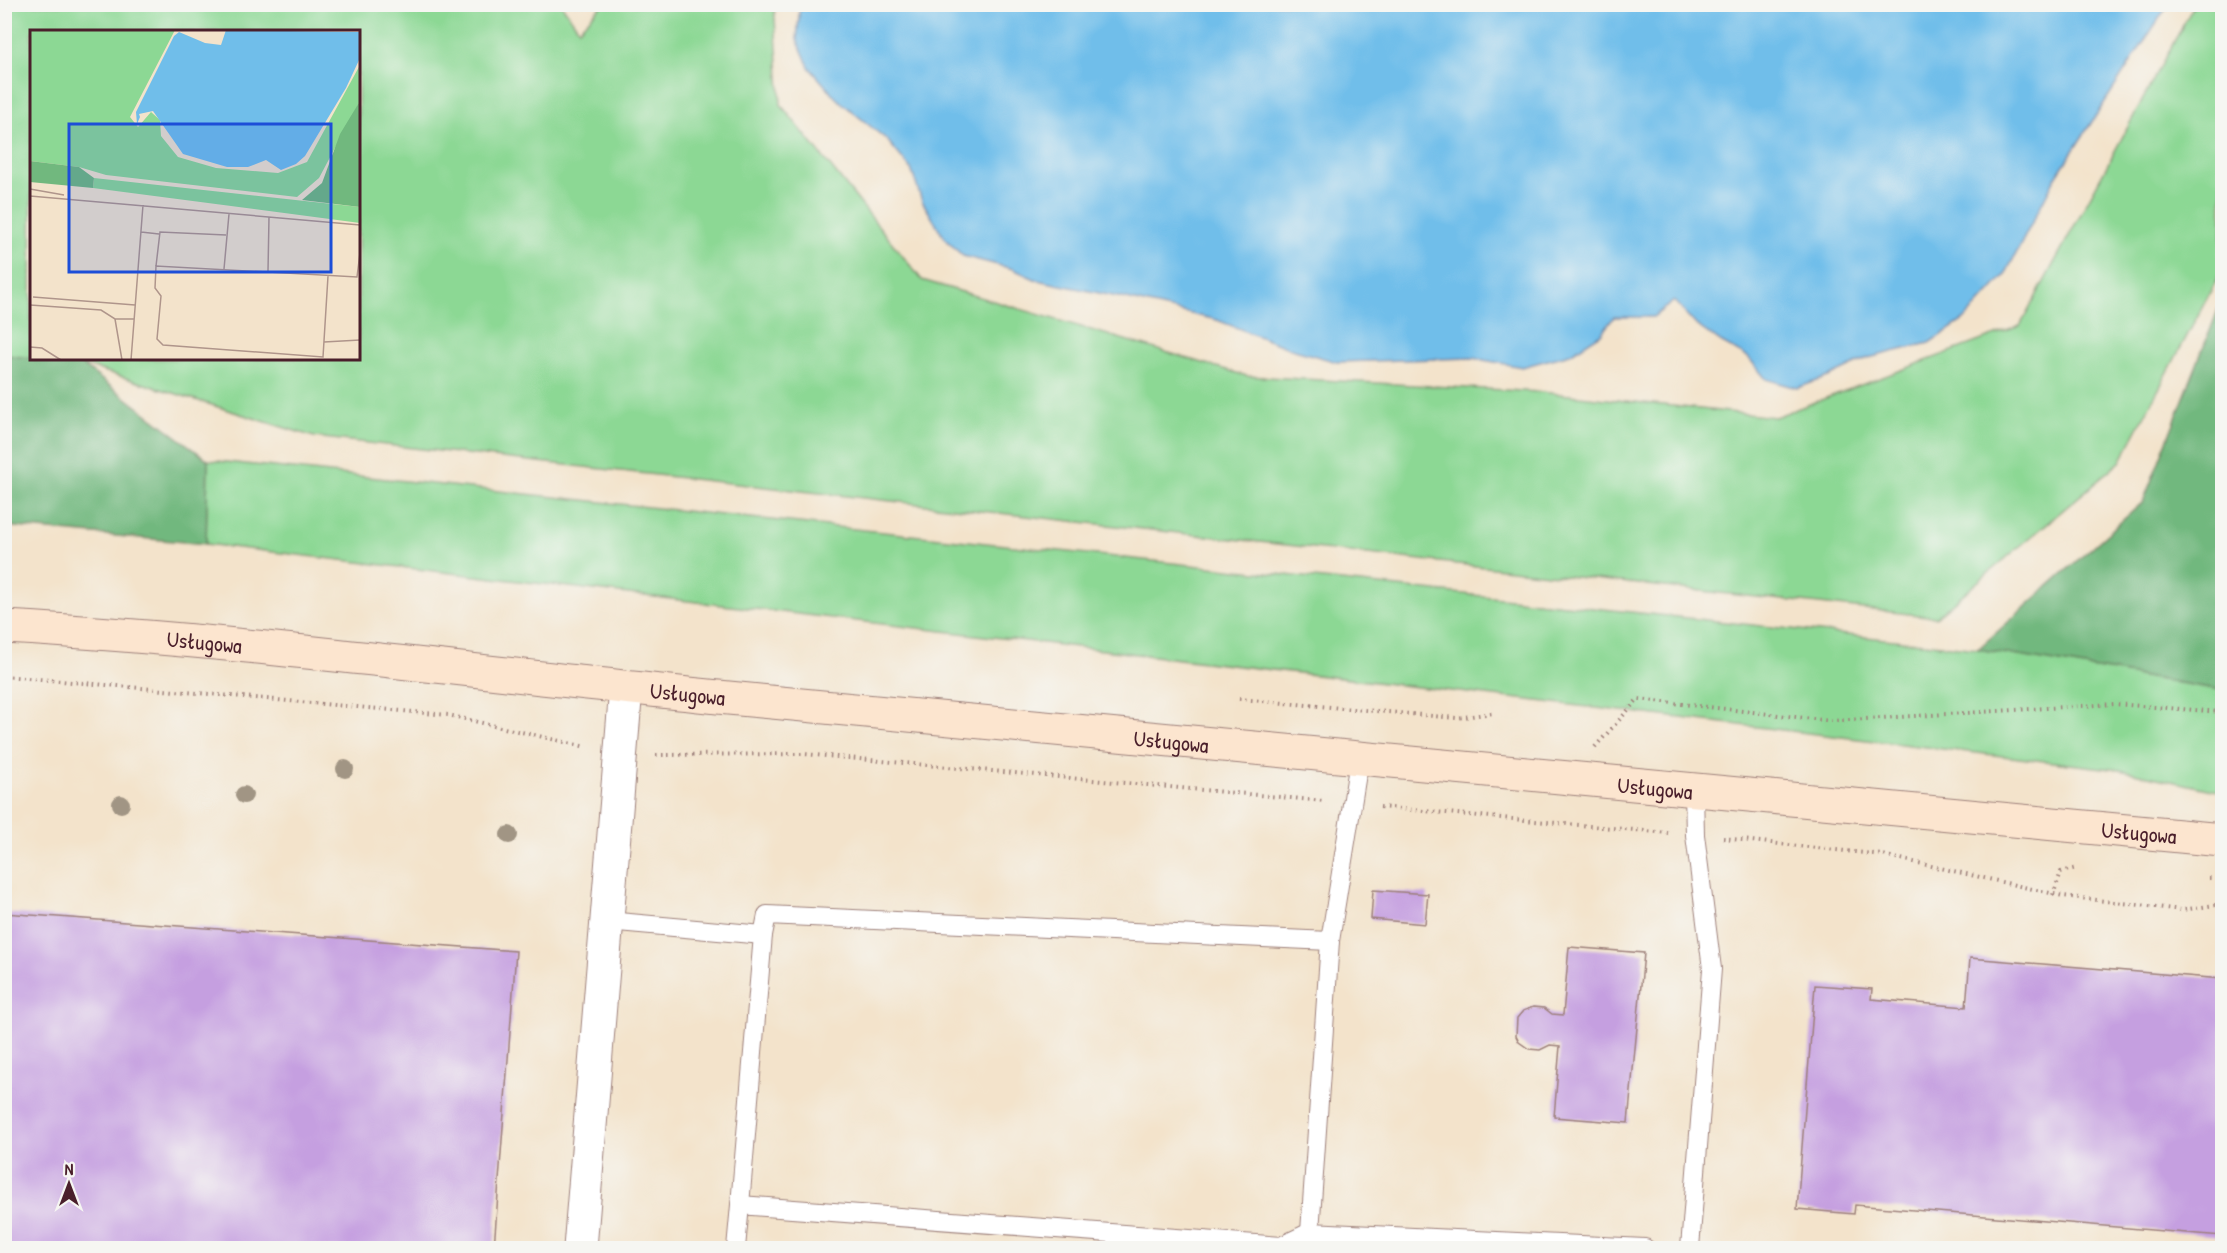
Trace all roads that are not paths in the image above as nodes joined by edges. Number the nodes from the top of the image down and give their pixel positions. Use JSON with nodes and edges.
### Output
{"nodes":[{"id":1,"x":4,"y":610,"type":"edge"},
{"id":2,"x":4,"y":627,"type":"edge"},
{"id":3,"x":121,"y":633,"type":"junction"},
{"id":4,"x":626,"y":688,"type":"junction"},
{"id":5,"x":1359,"y":760,"type":"junction"},
{"id":6,"x":1694,"y":791,"type":"junction"},
{"id":7,"x":2223,"y":840,"type":"edge"},
{"id":8,"x":607,"y":921,"type":"junction"},
{"id":9,"x":763,"y":934,"type":"junction"},
{"id":10,"x":1330,"y":941,"type":"junction"},
{"id":11,"x":740,"y":1204,"type":"junction"},
{"id":12,"x":1310,"y":1232,"type":"junction"},
{"id":13,"x":580,"y":1248,"type":"edge"},
{"id":14,"x":736,"y":1248,"type":"edge"},
{"id":15,"x":1645,"y":1248,"type":"edge"},
{"id":16,"x":1690,"y":1248,"type":"edge"}],
"edges":[{"from":1,"to":3,"type":"street","name":"Usługowa"},
{"from":2,"to":3,"type":"street","name":"Usługowa"},
{"from":3,"to":4,"type":"street","name":"Usługowa"},
{"from":4,"to":5,"type":"street","name":"Usługowa"},
{"from":4,"to":8,"type":"street"},
{"from":5,"to":6,"type":"street","name":"Usługowa"},
{"from":5,"to":10,"type":"lane"},
{"from":6,"to":7,"type":"street","name":"Usługowa"},
{"from":6,"to":16,"type":"lane"},
{"from":8,"to":9,"type":"lane"},
{"from":8,"to":13,"type":"street"},
{"from":9,"to":10,"type":"lane"},
{"from":9,"to":11,"type":"lane"},
{"from":10,"to":12,"type":"lane"},
{"from":11,"to":12,"type":"lane"},
{"from":11,"to":14,"type":"lane"},
{"from":12,"to":15,"type":"lane"}]}
